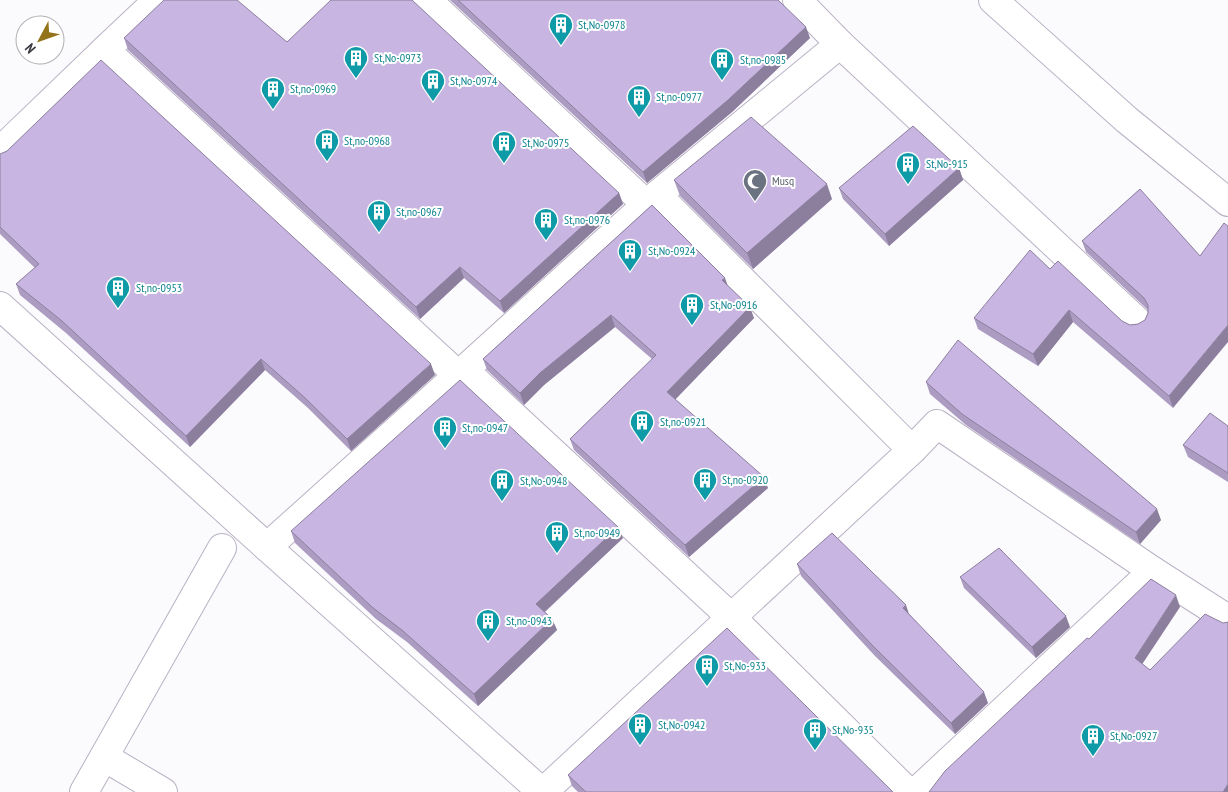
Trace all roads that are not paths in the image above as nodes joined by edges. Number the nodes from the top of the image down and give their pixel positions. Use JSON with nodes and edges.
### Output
{"nodes":[{"id":1,"x":158,"y":0,"type":"edge"},
{"id":2,"x":427,"y":0,"type":"edge"},
{"id":3,"x":797,"y":0,"type":"edge"},
{"id":4,"x":994,"y":0,"type":"edge"},
{"id":5,"x":840,"y":44,"type":"junction"},
{"id":6,"x":105,"y":50,"type":"junction"},
{"id":7,"x":0,"y":151,"type":"edge"},
{"id":8,"x":652,"y":199,"type":"junction"},
{"id":9,"x":1228,"y":202,"type":"edge"},
{"id":10,"x":0,"y":306,"type":"edge"},
{"id":11,"x":1137,"y":321,"type":"dead end"},
{"id":12,"x":461,"y":372,"type":"junction"},
{"id":13,"x":912,"y":450,"type":"junction"},
{"id":14,"x":267,"y":547,"type":"junction"},
{"id":15,"x":222,"y":548,"type":"dead end"},
{"id":16,"x":1153,"y":571,"type":"junction"},
{"id":17,"x":732,"y":618,"type":"junction"},
{"id":18,"x":1228,"y":619,"type":"edge"},
{"id":19,"x":104,"y":757,"type":"junction"},
{"id":20,"x":84,"y":792,"type":"edge"},
{"id":21,"x":163,"y":792,"type":"edge"},
{"id":22,"x":542,"y":792,"type":"edge"},
{"id":23,"x":908,"y":792,"type":"edge"},
{"id":24,"x":916,"y":792,"type":"edge"}],
"edges":[{"from":1,"to":6,"type":"street"},
{"from":2,"to":8,"type":"street"},
{"from":3,"to":5,"type":"street"},
{"from":4,"to":9,"type":"street"},
{"from":5,"to":8,"type":"street"},
{"from":5,"to":11,"type":"street"},
{"from":6,"to":7,"type":"street"},
{"from":6,"to":12,"type":"street"},
{"from":8,"to":12,"type":"street"},
{"from":8,"to":13,"type":"street"},
{"from":10,"to":14,"type":"street"},
{"from":12,"to":14,"type":"street"},
{"from":12,"to":17,"type":"street"},
{"from":13,"to":16,"type":"street"},
{"from":13,"to":17,"type":"street"},
{"from":14,"to":22,"type":"street"},
{"from":15,"to":19,"type":"street"},
{"from":16,"to":18,"type":"street"},
{"from":16,"to":24,"type":"street"},
{"from":17,"to":22,"type":"street"},
{"from":17,"to":23,"type":"street"},
{"from":19,"to":20,"type":"street"},
{"from":19,"to":21,"type":"street"}]}
